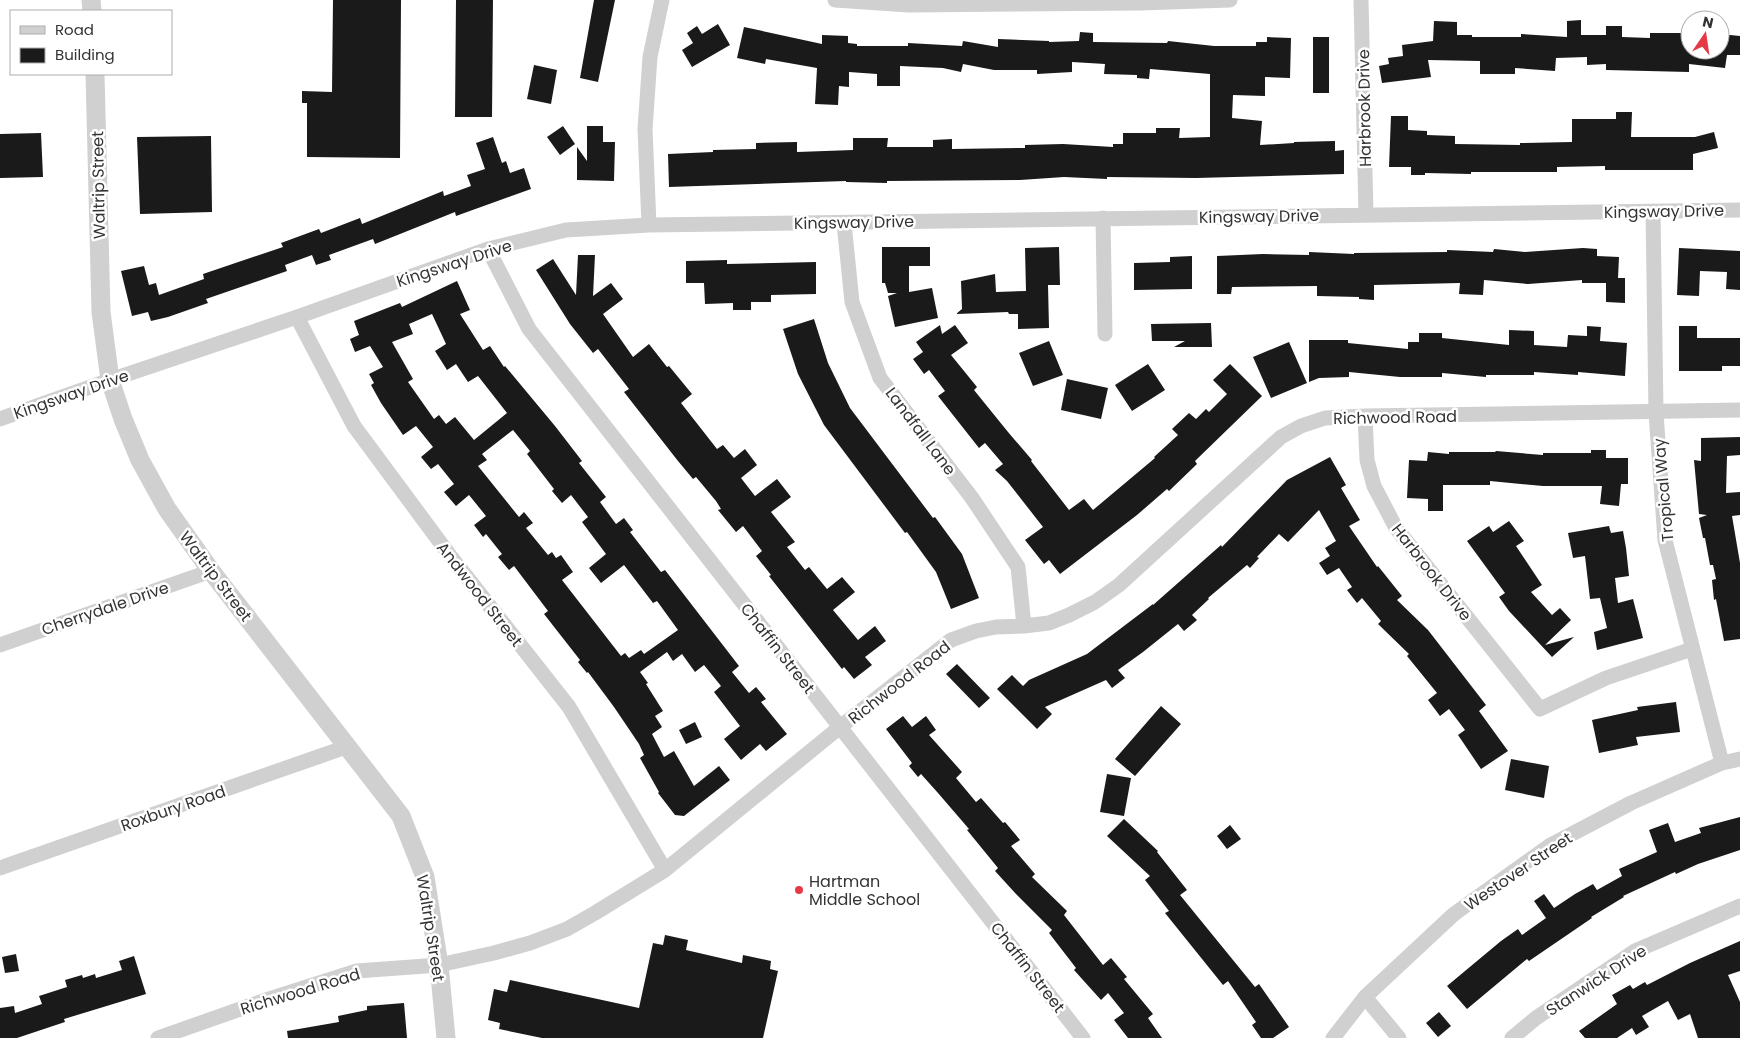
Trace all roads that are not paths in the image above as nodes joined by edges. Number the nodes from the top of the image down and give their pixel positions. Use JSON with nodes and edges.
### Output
{"nodes":[{"id":1,"x":662,"y":0,"type":"edge"},
{"id":2,"x":835,"y":0,"type":"edge"},
{"id":3,"x":1230,"y":0,"type":"edge"},
{"id":4,"x":1361,"y":0,"type":"edge"},
{"id":5,"x":1141,"y":1,"type":"edge"},
{"id":6,"x":909,"y":3,"type":"edge"},
{"id":7,"x":95,"y":75,"type":"edge"},
{"id":8,"x":1740,"y":210,"type":"edge"},
{"id":9,"x":1653,"y":211,"type":"junction"},
{"id":10,"x":1366,"y":215,"type":"junction"},
{"id":11,"x":1103,"y":218,"type":"junction"},
{"id":12,"x":844,"y":223,"type":"junction"},
{"id":13,"x":649,"y":225,"type":"junction"},
{"id":14,"x":488,"y":249,"type":"junction"},
{"id":15,"x":297,"y":317,"type":"junction"},
{"id":16,"x":1105,"y":334,"type":"dead end"},
{"id":17,"x":110,"y":380,"type":"junction"},
{"id":18,"x":1740,"y":410,"type":"edge"},
{"id":19,"x":1656,"y":412,"type":"junction"},
{"id":20,"x":1365,"y":416,"type":"junction"},
{"id":21,"x":0,"y":419,"type":"edge"},
{"id":22,"x":211,"y":571,"type":"junction"},
{"id":23,"x":1024,"y":626,"type":"junction"},
{"id":24,"x":0,"y":644,"type":"edge"},
{"id":25,"x":1692,"y":649,"type":"junction"},
{"id":26,"x":840,"y":727,"type":"junction"},
{"id":27,"x":346,"y":747,"type":"junction"},
{"id":28,"x":1740,"y":759,"type":"edge"},
{"id":29,"x":1722,"y":763,"type":"junction"},
{"id":30,"x":0,"y":868,"type":"edge"},
{"id":31,"x":665,"y":870,"type":"junction"},
{"id":32,"x":1740,"y":906,"type":"edge"},
{"id":33,"x":439,"y":964,"type":"junction"},
{"id":34,"x":1365,"y":997,"type":"junction"},
{"id":35,"x":158,"y":1038,"type":"edge"},
{"id":36,"x":446,"y":1038,"type":"edge"},
{"id":37,"x":1084,"y":1038,"type":"edge"},
{"id":38,"x":1333,"y":1038,"type":"edge"},
{"id":39,"x":1399,"y":1038,"type":"edge"},
{"id":40,"x":1512,"y":1038,"type":"edge"}],
"edges":[{"from":1,"to":13,"type":"street"},
{"from":2,"to":6,"type":"street"},
{"from":3,"to":5,"type":"street"},
{"from":4,"to":10,"type":"street","name":"Harbrook Drive"},
{"from":5,"to":6,"type":"street"},
{"from":7,"to":17,"type":"street","name":"Waltrip Street"},
{"from":8,"to":9,"type":"street","name":"Kingsway Drive"},
{"from":9,"to":10,"type":"street","name":"Kingsway Drive"},
{"from":9,"to":19,"type":"street","name":"Tropical Way"},
{"from":10,"to":11,"type":"street","name":"Kingsway Drive"},
{"from":11,"to":12,"type":"street","name":"Kingsway Drive"},
{"from":11,"to":16,"type":"street"},
{"from":12,"to":13,"type":"street","name":"Kingsway Drive"},
{"from":12,"to":23,"type":"street","name":"Landfall Lane"},
{"from":13,"to":14,"type":"street","name":"Kingsway Drive"},
{"from":14,"to":15,"type":"street","name":"Kingsway Drive"},
{"from":14,"to":26,"type":"street","name":"Chaffin Street"},
{"from":15,"to":17,"type":"street","name":"Kingsway Drive"},
{"from":15,"to":31,"type":"street","name":"Andwood Street"},
{"from":17,"to":21,"type":"street","name":"Kingsway Drive"},
{"from":17,"to":22,"type":"street","name":"Waltrip Street"},
{"from":18,"to":19,"type":"street","name":"Richwood Road"},
{"from":19,"to":20,"type":"street","name":"Richwood Road"},
{"from":19,"to":25,"type":"street","name":"Tropical Way"},
{"from":20,"to":23,"type":"street","name":"Richwood Road"},
{"from":20,"to":25,"type":"street","name":"Harbrook Drive"},
{"from":22,"to":24,"type":"street","name":"Cherrydale Drive"},
{"from":22,"to":27,"type":"street","name":"Waltrip Street"},
{"from":23,"to":26,"type":"street","name":"Richwood Road"},
{"from":25,"to":29,"type":"street","name":"Tropical Way"},
{"from":26,"to":31,"type":"street","name":"Richwood Road"},
{"from":26,"to":37,"type":"street","name":"Chaffin Street"},
{"from":27,"to":30,"type":"street","name":"Roxbury Road"},
{"from":27,"to":33,"type":"street","name":"Waltrip Street"},
{"from":28,"to":29,"type":"street","name":"Westover Street"},
{"from":29,"to":34,"type":"street","name":"Westover Street"},
{"from":31,"to":33,"type":"street","name":"Richwood Road"},
{"from":32,"to":40,"type":"street","name":"Stanwick Drive"},
{"from":33,"to":35,"type":"street","name":"Richwood Road"},
{"from":33,"to":36,"type":"street","name":"Waltrip Street"},
{"from":34,"to":38,"type":"street","name":"Westover Street"},
{"from":34,"to":39,"type":"street"}]}
